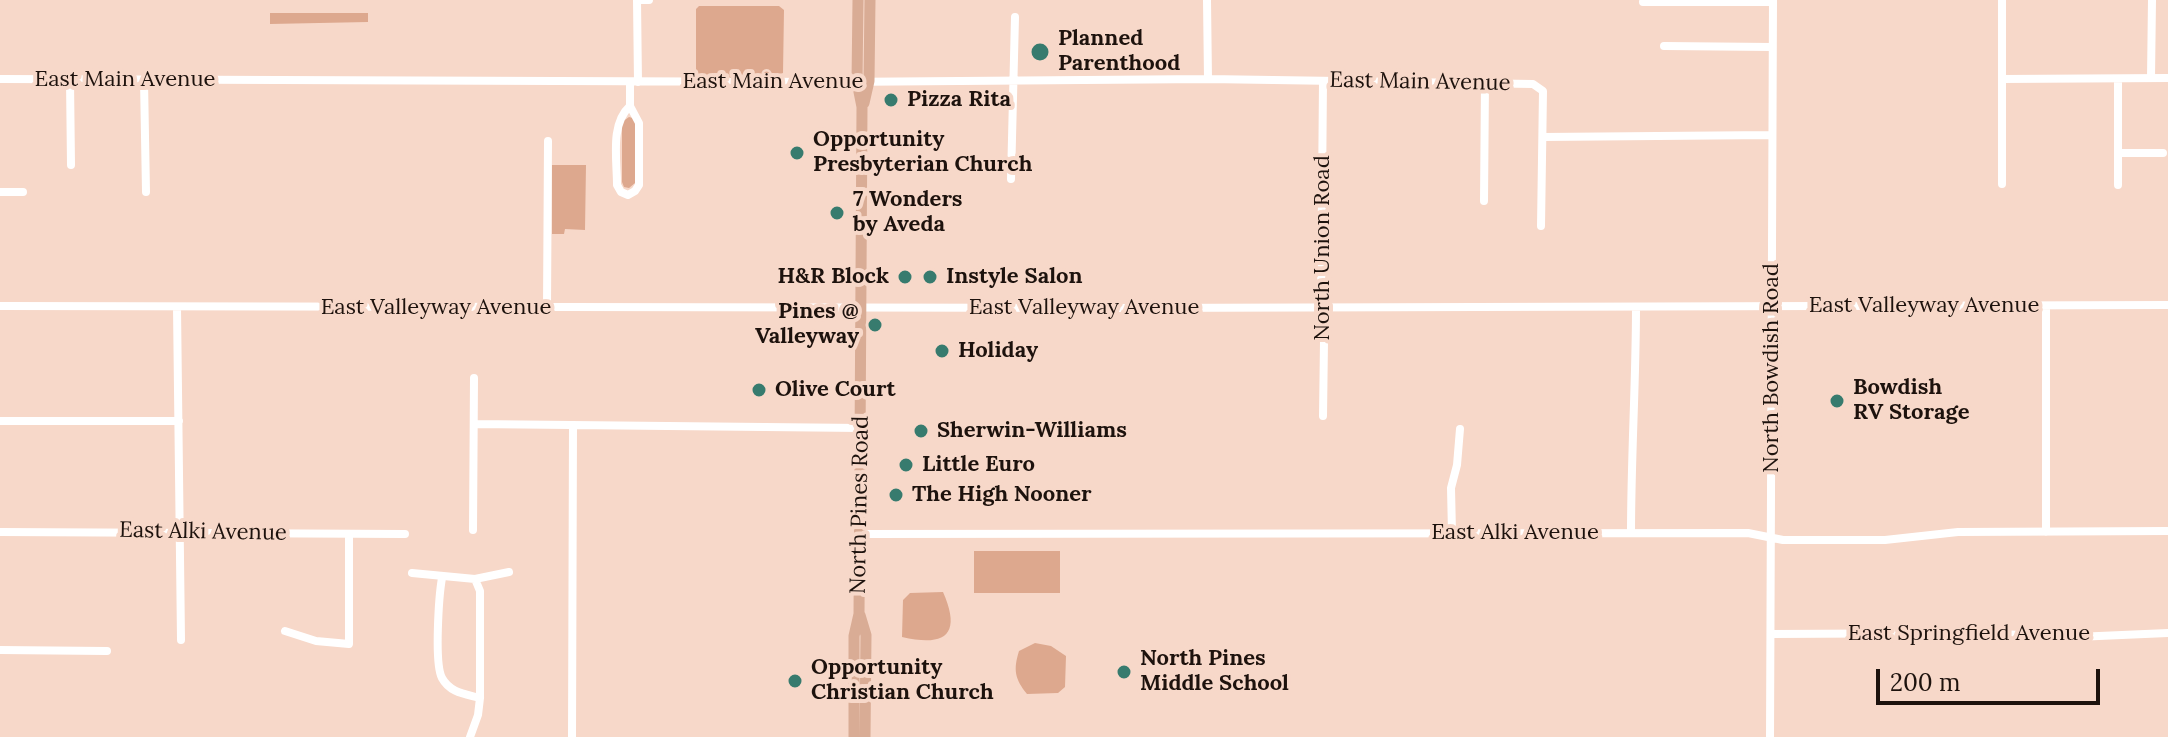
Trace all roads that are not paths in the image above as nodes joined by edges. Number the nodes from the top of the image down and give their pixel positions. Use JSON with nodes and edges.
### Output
{"nodes":[{"id":1,"x":637,"y":0,"type":"edge"},
{"id":2,"x":649,"y":0,"type":"edge"},
{"id":3,"x":858,"y":0,"type":"edge"},
{"id":4,"x":870,"y":0,"type":"edge"},
{"id":5,"x":1207,"y":0,"type":"edge"},
{"id":6,"x":2002,"y":0,"type":"edge"},
{"id":7,"x":2152,"y":0,"type":"edge"},
{"id":8,"x":1773,"y":1,"type":"edge"},
{"id":9,"x":1643,"y":2,"type":"dead end"},
{"id":10,"x":1015,"y":17,"type":"dead end"},
{"id":11,"x":1664,"y":46,"type":"dead end"},
{"id":12,"x":1772,"y":47,"type":"junction"},
{"id":13,"x":2151,"y":78,"type":"junction"},
{"id":14,"x":2168,"y":78,"type":"edge"},
{"id":15,"x":0,"y":79,"type":"edge"},
{"id":16,"x":1208,"y":79,"type":"junction"},
{"id":17,"x":2002,"y":79,"type":"junction"},
{"id":18,"x":2118,"y":79,"type":"junction"},
{"id":19,"x":70,"y":80,"type":"junction"},
{"id":20,"x":144,"y":80,"type":"junction"},
{"id":21,"x":1014,"y":80,"type":"junction"},
{"id":22,"x":1323,"y":81,"type":"junction"},
{"id":23,"x":634,"y":82,"type":"junction"},
{"id":24,"x":863,"y":82,"type":"junction"},
{"id":25,"x":1485,"y":82,"type":"junction"},
{"id":26,"x":630,"y":106,"type":"junction"},
{"id":27,"x":1772,"y":135,"type":"junction"},
{"id":28,"x":1543,"y":137,"type":"junction"},
{"id":29,"x":548,"y":141,"type":"dead end"},
{"id":30,"x":2119,"y":153,"type":"junction"},
{"id":31,"x":2163,"y":153,"type":"dead end"},
{"id":32,"x":71,"y":165,"type":"dead end"},
{"id":33,"x":1011,"y":179,"type":"dead end"},
{"id":34,"x":2002,"y":184,"type":"dead end"},
{"id":35,"x":2118,"y":185,"type":"dead end"},
{"id":36,"x":0,"y":192,"type":"edge"},
{"id":37,"x":23,"y":192,"type":"dead end"},
{"id":38,"x":146,"y":192,"type":"dead end"},
{"id":39,"x":1484,"y":201,"type":"dead end"},
{"id":40,"x":1541,"y":226,"type":"dead end"},
{"id":41,"x":2168,"y":305,"type":"edge"},
{"id":42,"x":0,"y":306,"type":"edge"},
{"id":43,"x":1772,"y":306,"type":"junction"},
{"id":44,"x":2046,"y":306,"type":"junction"},
{"id":45,"x":177,"y":307,"type":"junction"},
{"id":46,"x":1321,"y":307,"type":"junction"},
{"id":47,"x":1636,"y":307,"type":"junction"},
{"id":48,"x":547,"y":308,"type":"junction"},
{"id":49,"x":862,"y":308,"type":"junction"},
{"id":50,"x":474,"y":378,"type":"dead end"},
{"id":51,"x":1323,"y":416,"type":"dead end"},
{"id":52,"x":0,"y":421,"type":"edge"},
{"id":53,"x":179,"y":421,"type":"junction"},
{"id":54,"x":474,"y":424,"type":"junction"},
{"id":55,"x":573,"y":425,"type":"junction"},
{"id":56,"x":861,"y":428,"type":"junction"},
{"id":57,"x":1460,"y":429,"type":"dead end"},
{"id":58,"x":473,"y":530,"type":"dead end"},
{"id":59,"x":179,"y":531,"type":"junction"},
{"id":60,"x":2168,"y":531,"type":"edge"},
{"id":61,"x":0,"y":532,"type":"edge"},
{"id":62,"x":2046,"y":532,"type":"junction"},
{"id":63,"x":1452,"y":533,"type":"junction"},
{"id":64,"x":1631,"y":533,"type":"junction"},
{"id":65,"x":349,"y":534,"type":"junction"},
{"id":66,"x":405,"y":534,"type":"dead end"},
{"id":67,"x":860,"y":534,"type":"junction"},
{"id":68,"x":1771,"y":537,"type":"junction"},
{"id":69,"x":509,"y":572,"type":"dead end"},
{"id":70,"x":412,"y":573,"type":"dead end"},
{"id":71,"x":442,"y":578,"type":"junction"},
{"id":72,"x":475,"y":579,"type":"junction"},
{"id":73,"x":859,"y":614,"type":"junction"},
{"id":74,"x":285,"y":631,"type":"dead end"},
{"id":75,"x":2168,"y":633,"type":"edge"},
{"id":76,"x":1771,"y":634,"type":"junction"},
{"id":77,"x":181,"y":640,"type":"dead end"},
{"id":78,"x":0,"y":650,"type":"edge"},
{"id":79,"x":107,"y":651,"type":"dead end"},
{"id":80,"x":480,"y":698,"type":"junction"},
{"id":81,"x":470,"y":737,"type":"edge"},
{"id":82,"x":572,"y":737,"type":"edge"},
{"id":83,"x":854,"y":737,"type":"edge"},
{"id":84,"x":865,"y":737,"type":"edge"},
{"id":85,"x":1770,"y":737,"type":"edge"}],
"edges":[{"from":1,"to":2,"type":"street"},
{"from":1,"to":23,"type":"street"},
{"from":3,"to":24,"type":"main road","name":"North Pines Road"},
{"from":4,"to":24,"type":"main road","name":"North Pines Road"},
{"from":5,"to":16,"type":"street"},
{"from":6,"to":17,"type":"street"},
{"from":7,"to":13,"type":"street"},
{"from":8,"to":9,"type":"street"},
{"from":8,"to":12,"type":"street","name":"North Bowdish Road"},
{"from":10,"to":21,"type":"street"},
{"from":11,"to":12,"type":"street"},
{"from":12,"to":27,"type":"street","name":"North Bowdish Road"},
{"from":13,"to":14,"type":"street"},
{"from":13,"to":18,"type":"street"},
{"from":15,"to":19,"type":"street","name":"East Main Avenue"},
{"from":16,"to":21,"type":"street","name":"East Main Avenue"},
{"from":16,"to":22,"type":"street","name":"East Main Avenue"},
{"from":17,"to":18,"type":"street"},
{"from":17,"to":34,"type":"street"},
{"from":18,"to":30,"type":"street"},
{"from":19,"to":20,"type":"street","name":"East Main Avenue"},
{"from":19,"to":32,"type":"street"},
{"from":20,"to":23,"type":"street","name":"East Main Avenue"},
{"from":20,"to":38,"type":"street"},
{"from":21,"to":24,"type":"street","name":"East Main Avenue"},
{"from":21,"to":33,"type":"street"},
{"from":22,"to":25,"type":"street","name":"East Main Avenue"},
{"from":22,"to":46,"type":"street","name":"North Union Road"},
{"from":23,"to":24,"type":"street","name":"East Main Avenue"},
{"from":23,"to":26,"type":"street"},
{"from":24,"to":49,"type":"main road","name":"North Pines Road"},
{"from":25,"to":28,"type":"street","name":"East Main Avenue"},
{"from":25,"to":39,"type":"street"},
{"from":26,"to":26,"type":"street"},
{"from":27,"to":28,"type":"street"},
{"from":27,"to":43,"type":"street","name":"North Bowdish Road"},
{"from":28,"to":40,"type":"street"},
{"from":29,"to":48,"type":"street"},
{"from":30,"to":31,"type":"street"},
{"from":30,"to":35,"type":"street"},
{"from":36,"to":37,"type":"street"},
{"from":41,"to":44,"type":"street","name":"East Valleyway Avenue"},
{"from":42,"to":45,"type":"street","name":"East Valleyway Avenue"},
{"from":43,"to":44,"type":"street","name":"East Valleyway Avenue"},
{"from":43,"to":47,"type":"street","name":"East Valleyway Avenue"},
{"from":43,"to":68,"type":"street","name":"North Bowdish Road"},
{"from":44,"to":62,"type":"street"},
{"from":45,"to":48,"type":"street","name":"East Valleyway Avenue"},
{"from":45,"to":53,"type":"street"},
{"from":46,"to":47,"type":"street","name":"East Valleyway Avenue"},
{"from":46,"to":49,"type":"street","name":"East Valleyway Avenue"},
{"from":46,"to":51,"type":"street","name":"North Union Road"},
{"from":47,"to":64,"type":"street"},
{"from":48,"to":49,"type":"street","name":"East Valleyway Avenue"},
{"from":49,"to":56,"type":"main road","name":"North Pines Road"},
{"from":50,"to":54,"type":"street"},
{"from":52,"to":53,"type":"street"},
{"from":53,"to":59,"type":"street"},
{"from":54,"to":55,"type":"street"},
{"from":54,"to":58,"type":"street"},
{"from":55,"to":56,"type":"street"},
{"from":55,"to":82,"type":"street"},
{"from":56,"to":67,"type":"main road","name":"North Pines Road"},
{"from":57,"to":63,"type":"street"},
{"from":59,"to":61,"type":"street","name":"East Alki Avenue"},
{"from":59,"to":65,"type":"street","name":"East Alki Avenue"},
{"from":59,"to":77,"type":"street"},
{"from":60,"to":62,"type":"street","name":"East Alki Avenue"},
{"from":62,"to":68,"type":"street","name":"East Alki Avenue"},
{"from":63,"to":64,"type":"street","name":"East Alki Avenue"},
{"from":63,"to":67,"type":"street","name":"East Alki Avenue"},
{"from":64,"to":68,"type":"street","name":"East Alki Avenue"},
{"from":65,"to":66,"type":"street","name":"East Alki Avenue"},
{"from":65,"to":74,"type":"street"},
{"from":67,"to":73,"type":"main road","name":"North Pines Road"},
{"from":68,"to":76,"type":"street","name":"North Bowdish Road"},
{"from":69,"to":72,"type":"street"},
{"from":70,"to":71,"type":"street"},
{"from":71,"to":72,"type":"street"},
{"from":71,"to":80,"type":"street"},
{"from":72,"to":80,"type":"street"},
{"from":73,"to":83,"type":"main road","name":"North Pines Road"},
{"from":73,"to":84,"type":"main road","name":"North Pines Road"},
{"from":75,"to":76,"type":"street","name":"East Springfield Avenue"},
{"from":76,"to":85,"type":"street","name":"North Bowdish Road"},
{"from":78,"to":79,"type":"street"},
{"from":80,"to":81,"type":"street"}]}
